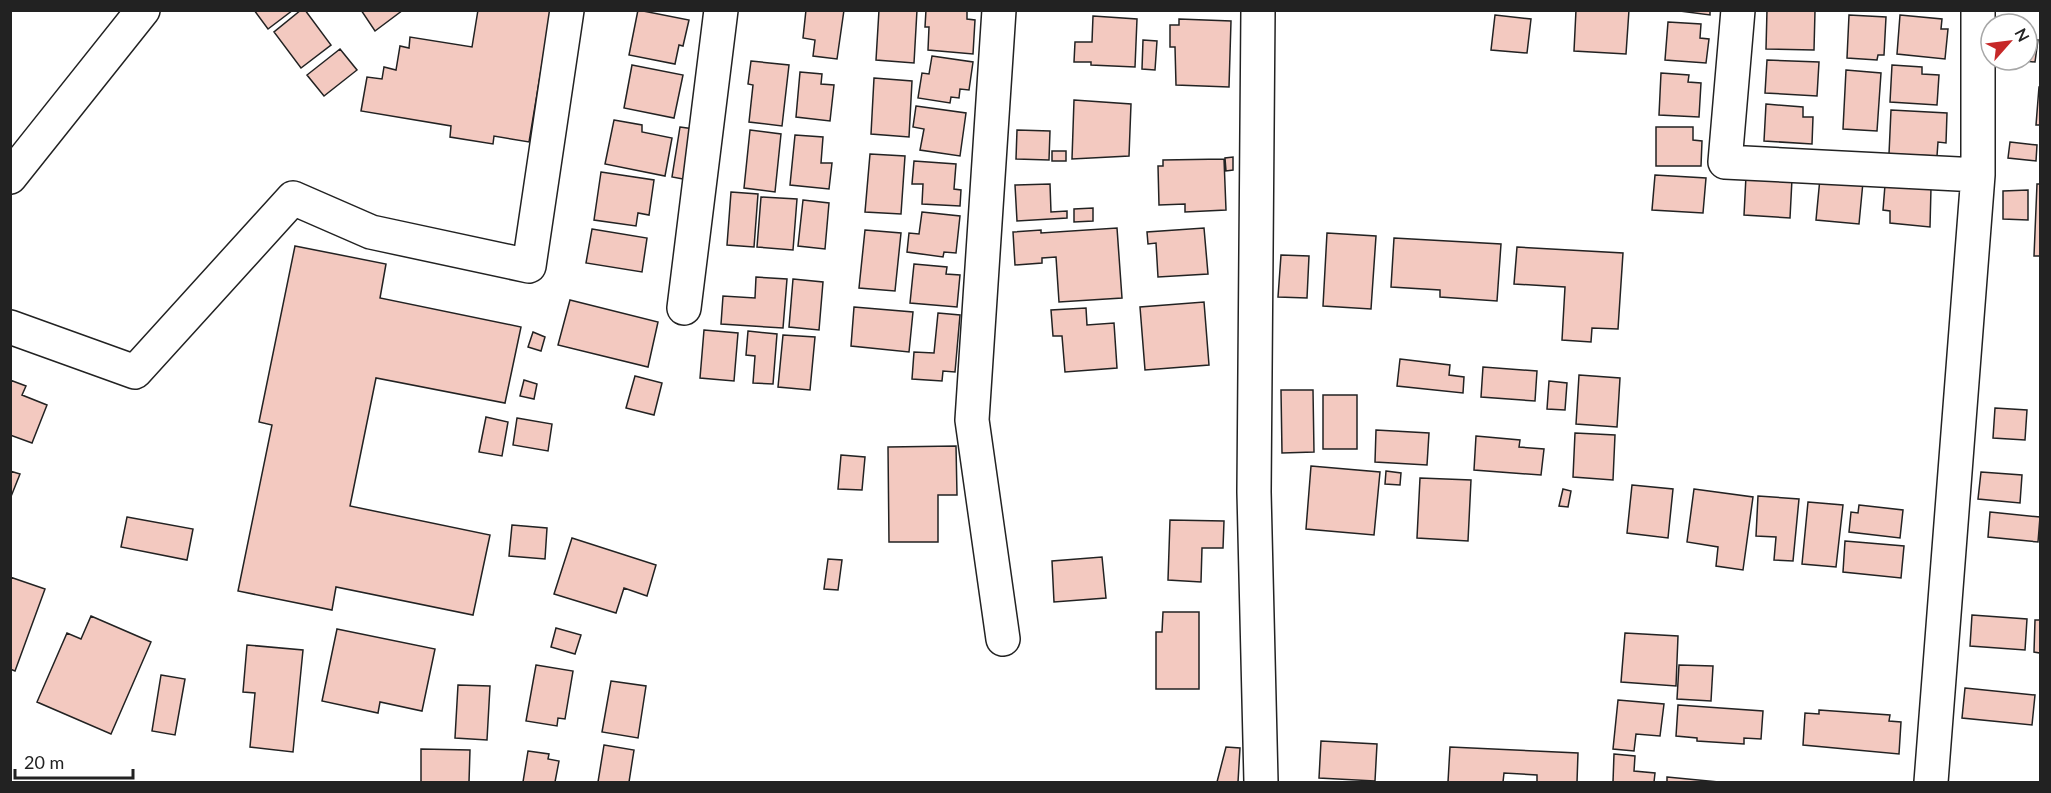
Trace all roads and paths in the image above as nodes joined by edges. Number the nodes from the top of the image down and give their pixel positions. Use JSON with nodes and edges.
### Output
{"nodes":[{"id":1,"x":143,"y":10,"type":"edge"},
{"id":2,"x":567,"y":10,"type":"edge"},
{"id":3,"x":721,"y":10,"type":"edge"},
{"id":4,"x":999,"y":10,"type":"edge"},
{"id":5,"x":1258,"y":10,"type":"edge"},
{"id":6,"x":1738,"y":10,"type":"edge"},
{"id":7,"x":1978,"y":10,"type":"edge"},
{"id":8,"x":1978,"y":175,"type":"junction"},
{"id":9,"x":10,"y":177,"type":"edge"},
{"id":10,"x":684,"y":308,"type":"dead end"},
{"id":11,"x":10,"y":327,"type":"edge"},
{"id":12,"x":1004,"y":639,"type":"dead end"},
{"id":13,"x":1261,"y":783,"type":"edge"},
{"id":14,"x":1931,"y":783,"type":"edge"}],
"edges":[{"from":1,"to":9,"type":"street"},
{"from":2,"to":11,"type":"street"},
{"from":3,"to":10,"type":"street"},
{"from":4,"to":12,"type":"street"},
{"from":5,"to":13,"type":"street"},
{"from":6,"to":8,"type":"street"},
{"from":7,"to":8,"type":"street"},
{"from":8,"to":14,"type":"street"}]}
